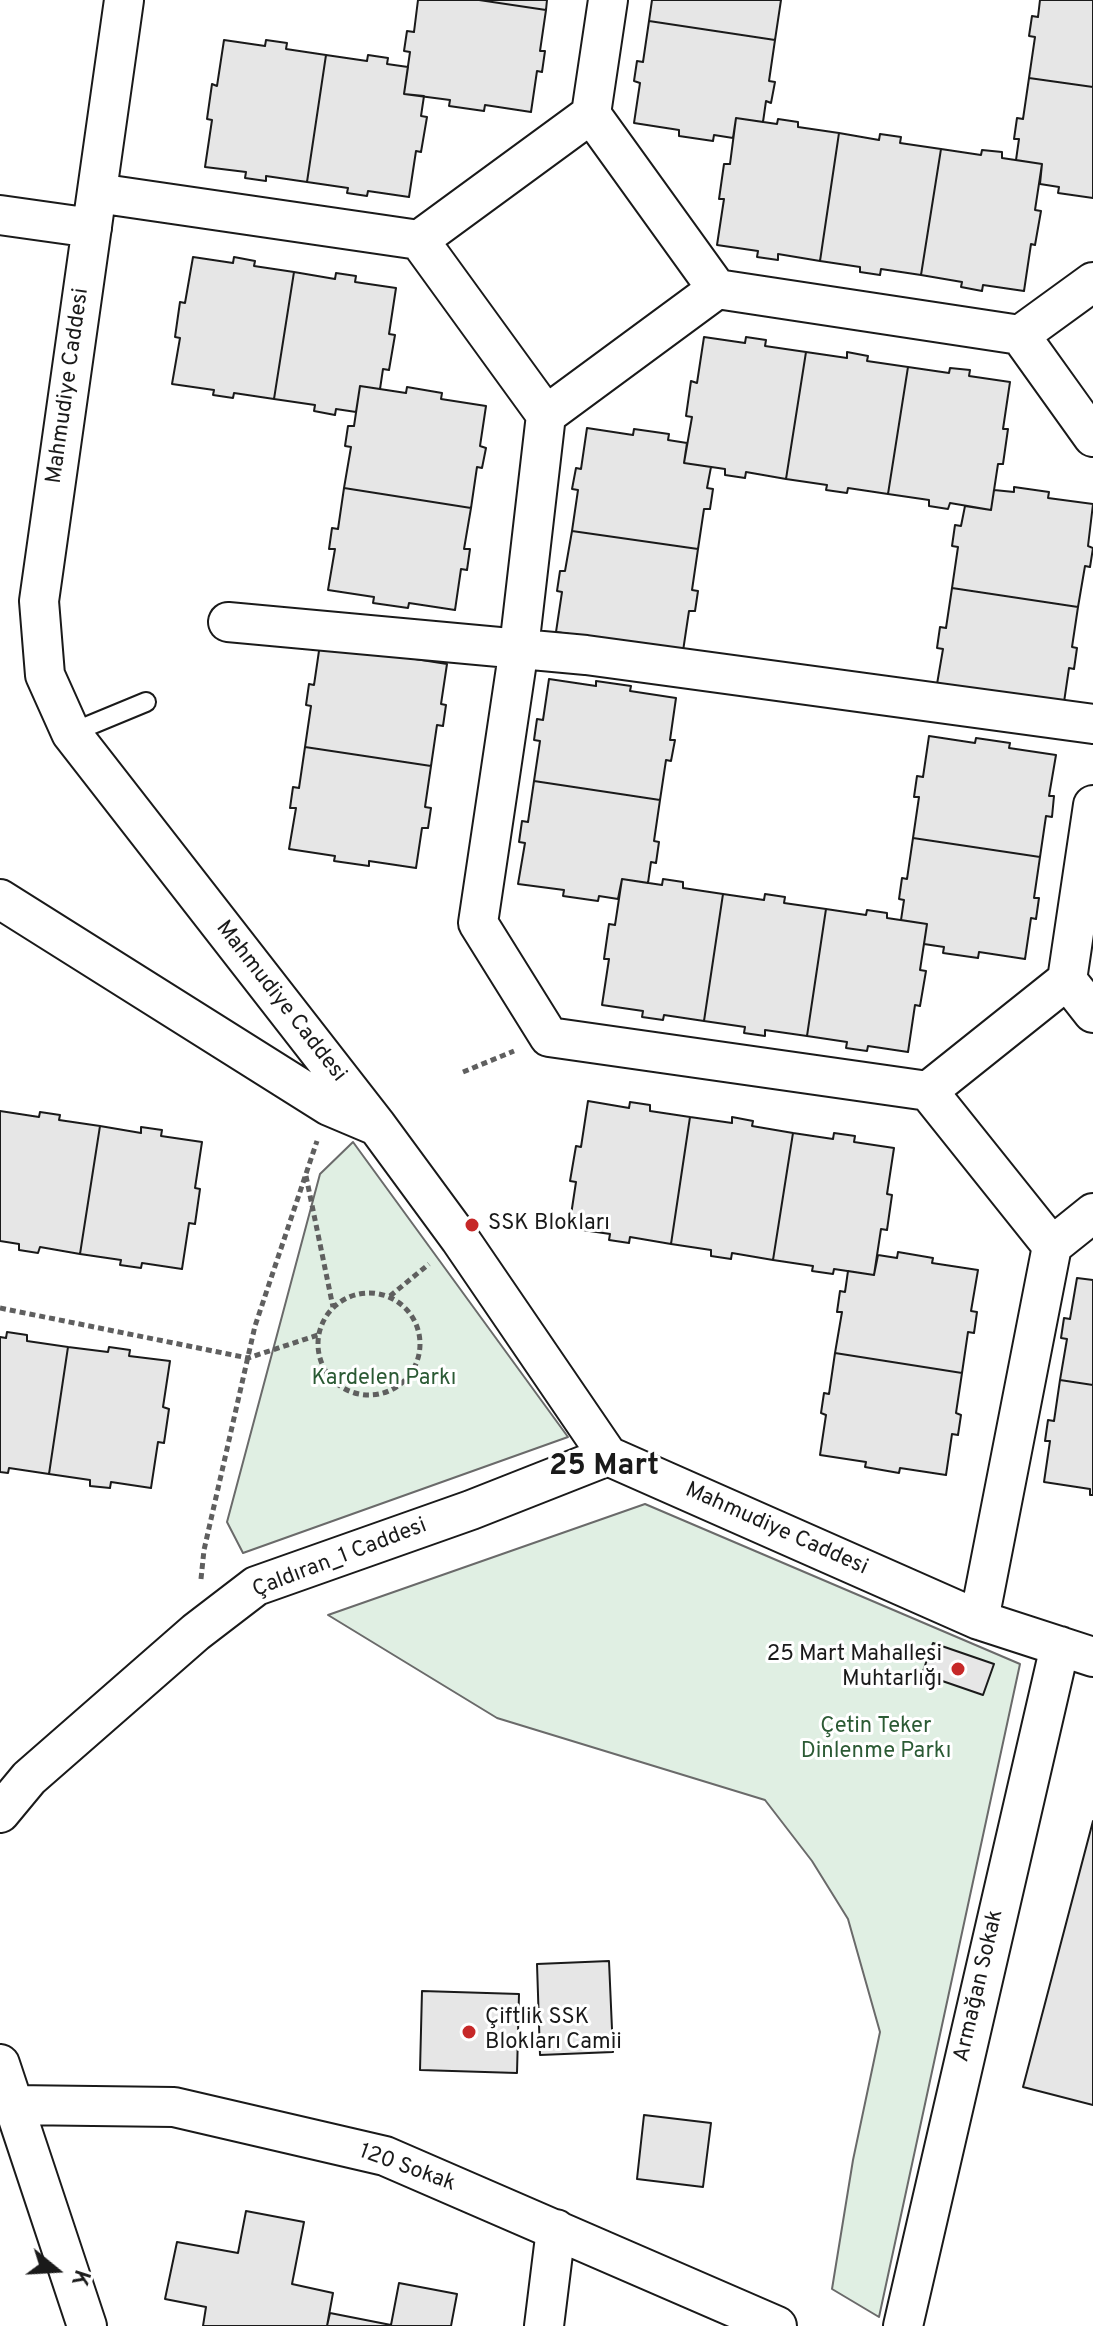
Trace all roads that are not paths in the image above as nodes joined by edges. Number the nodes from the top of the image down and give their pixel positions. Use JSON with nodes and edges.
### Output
{"nodes":[{"id":1,"x":124,"y":0,"type":"edge"},
{"id":2,"x":608,"y":0,"type":"edge"},
{"id":3,"x":591,"y":114,"type":"junction"},
{"id":4,"x":94,"y":210,"type":"junction"},
{"id":5,"x":0,"y":215,"type":"edge"},
{"id":6,"x":419,"y":240,"type":"junction"},
{"id":7,"x":1093,"y":282,"type":"edge"},
{"id":8,"x":717,"y":289,"type":"junction"},
{"id":9,"x":1020,"y":335,"type":"junction"},
{"id":10,"x":546,"y":415,"type":"junction"},
{"id":11,"x":1093,"y":437,"type":"edge"},
{"id":12,"x":228,"y":622,"type":"dead end"},
{"id":13,"x":519,"y":648,"type":"junction"},
{"id":14,"x":146,"y":702,"type":"dead end"},
{"id":15,"x":1093,"y":724,"type":"edge"},
{"id":16,"x":71,"y":733,"type":"junction"},
{"id":17,"x":1093,"y":805,"type":"edge"},
{"id":18,"x":0,"y":899,"type":"edge"},
{"id":19,"x":1067,"y":980,"type":"junction"},
{"id":20,"x":1093,"y":1013,"type":"edge"},
{"id":21,"x":928,"y":1091,"type":"junction"},
{"id":22,"x":377,"y":1126,"type":"junction"},
{"id":23,"x":1093,"y":1213,"type":"edge"},
{"id":24,"x":1052,"y":1246,"type":"junction"},
{"id":25,"x":608,"y":1456,"type":"junction"},
{"id":26,"x":979,"y":1620,"type":"junction"},
{"id":27,"x":1076,"y":1652,"type":"edge"},
{"id":28,"x":4,"y":1802,"type":"edge"},
{"id":29,"x":0,"y":2064,"type":"edge"},
{"id":30,"x":13,"y":2105,"type":"junction"},
{"id":31,"x":556,"y":2229,"type":"junction"},
{"id":32,"x":87,"y":2326,"type":"edge"},
{"id":33,"x":544,"y":2326,"type":"edge"},
{"id":34,"x":777,"y":2326,"type":"edge"},
{"id":35,"x":903,"y":2326,"type":"edge"}],
"edges":[{"from":1,"to":4,"type":"street","name":"Mahmudiye Caddesi"},
{"from":2,"to":3,"type":"street"},
{"from":3,"to":6,"type":"street"},
{"from":3,"to":8,"type":"street"},
{"from":4,"to":5,"type":"street"},
{"from":4,"to":6,"type":"street"},
{"from":4,"to":16,"type":"street","name":"Mahmudiye Caddesi"},
{"from":6,"to":10,"type":"street"},
{"from":7,"to":9,"type":"street"},
{"from":8,"to":9,"type":"street"},
{"from":8,"to":10,"type":"street"},
{"from":9,"to":11,"type":"street"},
{"from":10,"to":13,"type":"street"},
{"from":12,"to":13,"type":"street"},
{"from":13,"to":15,"type":"street"},
{"from":13,"to":21,"type":"street"},
{"from":14,"to":16,"type":"lane"},
{"from":16,"to":22,"type":"street","name":"Mahmudiye Caddesi"},
{"from":17,"to":19,"type":"street"},
{"from":18,"to":22,"type":"street"},
{"from":19,"to":20,"type":"street"},
{"from":19,"to":21,"type":"street"},
{"from":21,"to":24,"type":"street"},
{"from":22,"to":25,"type":"street","name":"Mahmudiye Caddesi"},
{"from":23,"to":24,"type":"street"},
{"from":24,"to":26,"type":"street"},
{"from":25,"to":26,"type":"street","name":"Mahmudiye Caddesi"},
{"from":25,"to":28,"type":"street","name":"Çaldıran_1 Caddesi"},
{"from":26,"to":27,"type":"street","name":"Mahmudiye Caddesi"},
{"from":27,"to":35,"type":"street","name":"Armağan Sokak"},
{"from":29,"to":30,"type":"street"},
{"from":30,"to":31,"type":"street","name":"120 Sokak"},
{"from":30,"to":32,"type":"street"},
{"from":31,"to":33,"type":"street"},
{"from":31,"to":34,"type":"street","name":"120 Sokak"}]}
